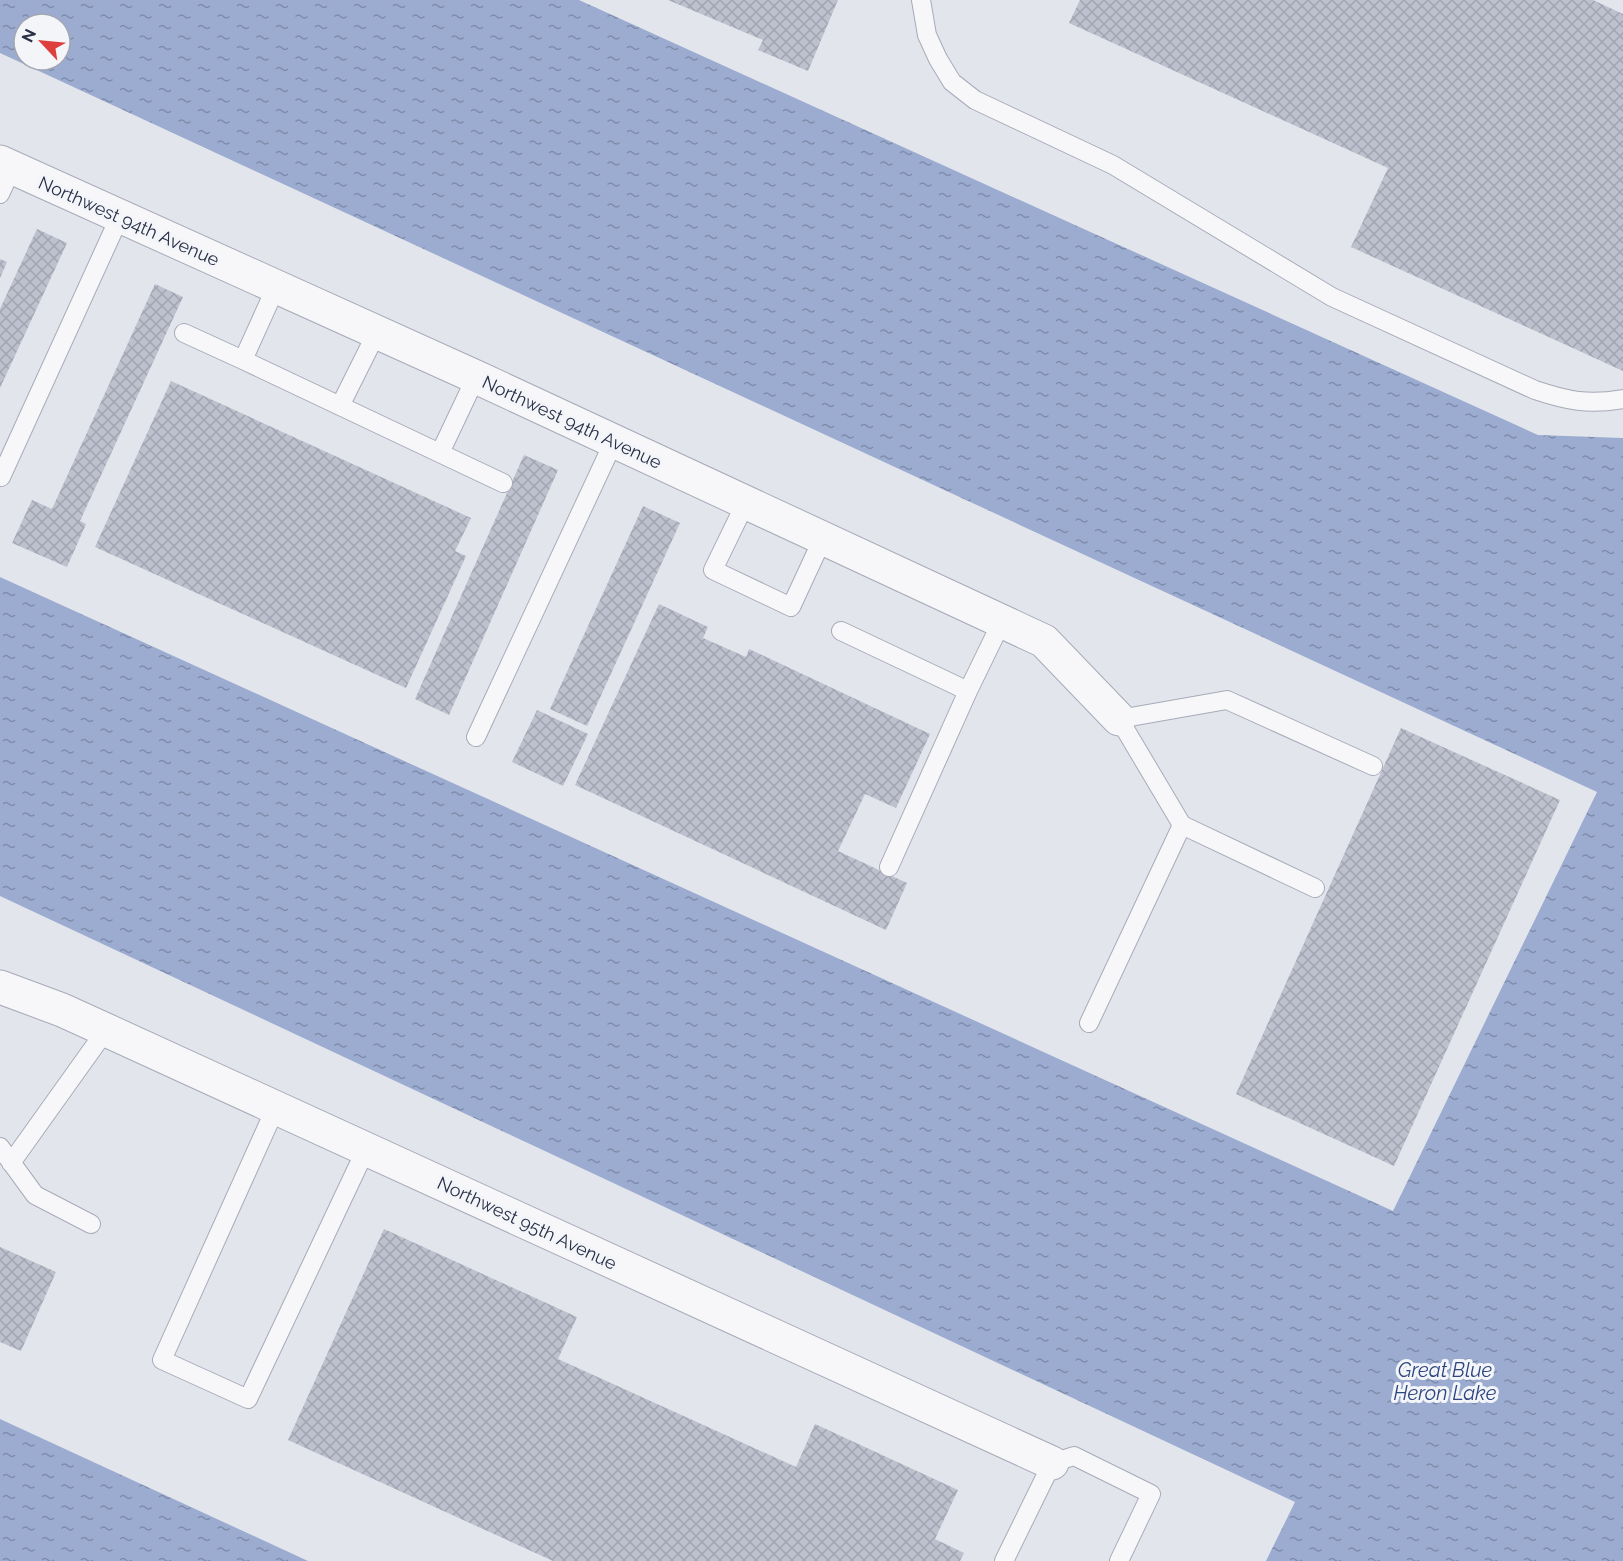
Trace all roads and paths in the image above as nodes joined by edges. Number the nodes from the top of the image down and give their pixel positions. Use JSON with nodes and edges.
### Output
{"nodes":[{"id":1,"x":921,"y":0,"type":"edge"},
{"id":2,"x":4,"y":175,"type":"edge"},
{"id":3,"x":120,"y":216,"type":"junction"},
{"id":4,"x":276,"y":287,"type":"junction"},
{"id":5,"x":377,"y":332,"type":"junction"},
{"id":6,"x":184,"y":333,"type":"dead end"},
{"id":7,"x":243,"y":360,"type":"junction"},
{"id":8,"x":476,"y":377,"type":"junction"},
{"id":9,"x":1623,"y":399,"type":"edge"},
{"id":10,"x":340,"y":406,"type":"junction"},
{"id":11,"x":614,"y":441,"type":"junction"},
{"id":12,"x":440,"y":453,"type":"junction"},
{"id":13,"x":1,"y":477,"type":"edge"},
{"id":14,"x":503,"y":483,"type":"dead end"},
{"id":15,"x":746,"y":502,"type":"junction"},
{"id":16,"x":823,"y":538,"type":"junction"},
{"id":17,"x":1002,"y":621,"type":"junction"},
{"id":18,"x":841,"y":631,"type":"dead end"},
{"id":19,"x":968,"y":691,"type":"junction"},
{"id":20,"x":1119,"y":719,"type":"junction"},
{"id":21,"x":476,"y":737,"type":"dead end"},
{"id":22,"x":1373,"y":766,"type":"dead end"},
{"id":23,"x":1182,"y":825,"type":"junction"},
{"id":24,"x":889,"y":867,"type":"dead end"},
{"id":25,"x":1315,"y":888,"type":"dead end"},
{"id":26,"x":0,"y":987,"type":"edge"},
{"id":27,"x":1089,"y":1023,"type":"dead end"},
{"id":28,"x":106,"y":1030,"type":"junction"},
{"id":29,"x":276,"y":1107,"type":"junction"},
{"id":30,"x":0,"y":1147,"type":"edge"},
{"id":31,"x":366,"y":1149,"type":"junction"},
{"id":32,"x":11,"y":1163,"type":"junction"},
{"id":33,"x":91,"y":1224,"type":"dead end"},
{"id":34,"x":1052,"y":1463,"type":"junction"},
{"id":35,"x":1004,"y":1561,"type":"edge"},
{"id":36,"x":1119,"y":1561,"type":"edge"}],
"edges":[{"from":1,"to":9,"type":"lane"},
{"from":2,"to":3,"type":"street","name":"Northwest 94th Avenue"},
{"from":3,"to":4,"type":"street","name":"Northwest 94th Avenue"},
{"from":3,"to":13,"type":"lane"},
{"from":4,"to":5,"type":"street","name":"Northwest 94th Avenue"},
{"from":4,"to":7,"type":"lane"},
{"from":5,"to":8,"type":"street","name":"Northwest 94th Avenue"},
{"from":5,"to":10,"type":"lane"},
{"from":6,"to":7,"type":"lane"},
{"from":7,"to":10,"type":"lane"},
{"from":8,"to":11,"type":"street","name":"Northwest 94th Avenue"},
{"from":8,"to":12,"type":"lane"},
{"from":10,"to":12,"type":"lane"},
{"from":11,"to":15,"type":"street","name":"Northwest 94th Avenue"},
{"from":11,"to":21,"type":"lane"},
{"from":12,"to":14,"type":"lane"},
{"from":15,"to":16,"type":"street","name":"Northwest 94th Avenue"},
{"from":15,"to":16,"type":"lane"},
{"from":16,"to":17,"type":"street","name":"Northwest 94th Avenue"},
{"from":17,"to":19,"type":"lane"},
{"from":17,"to":20,"type":"street","name":"Northwest 94th Avenue"},
{"from":18,"to":19,"type":"lane"},
{"from":19,"to":24,"type":"lane"},
{"from":20,"to":22,"type":"lane"},
{"from":20,"to":23,"type":"lane"},
{"from":23,"to":25,"type":"lane"},
{"from":23,"to":27,"type":"lane"},
{"from":26,"to":28,"type":"street","name":"Northwest 95th Avenue"},
{"from":28,"to":29,"type":"street","name":"Northwest 95th Avenue"},
{"from":28,"to":32,"type":"lane"},
{"from":29,"to":31,"type":"street","name":"Northwest 95th Avenue"},
{"from":29,"to":31,"type":"lane"},
{"from":30,"to":32,"type":"lane"},
{"from":31,"to":34,"type":"street","name":"Northwest 95th Avenue"},
{"from":32,"to":33,"type":"lane"},
{"from":34,"to":35,"type":"lane"},
{"from":34,"to":36,"type":"lane"}]}
